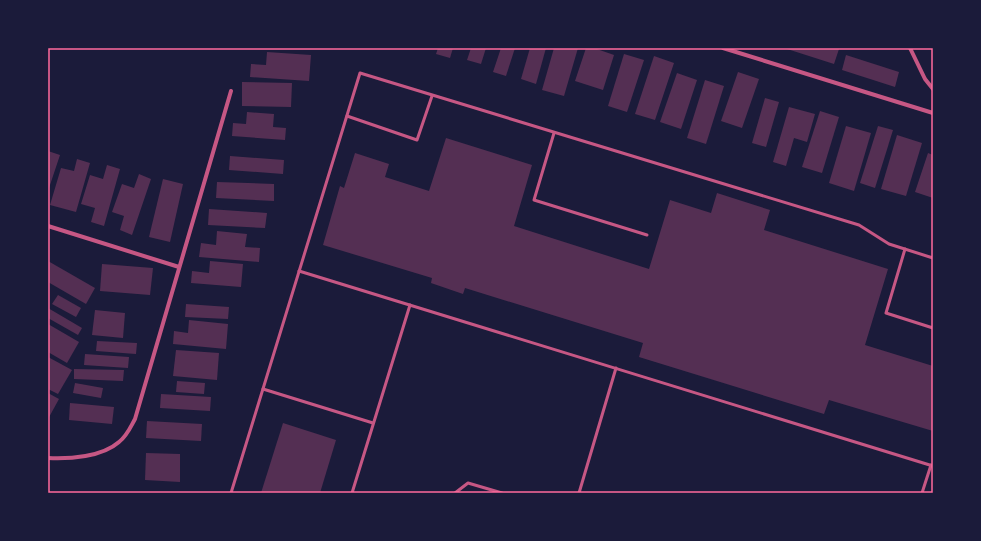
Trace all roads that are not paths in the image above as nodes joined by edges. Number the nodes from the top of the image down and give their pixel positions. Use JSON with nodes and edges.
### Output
{"nodes":[{"id":1,"x":723,"y":48,"type":"edge"},
{"id":2,"x":910,"y":48,"type":"edge"},
{"id":3,"x":933,"y":89,"type":"edge"},
{"id":4,"x":231,"y":91,"type":"dead end"},
{"id":5,"x":432,"y":96,"type":"junction"},
{"id":6,"x":933,"y":112,"type":"edge"},
{"id":7,"x":347,"y":116,"type":"junction"},
{"id":8,"x":554,"y":133,"type":"junction"},
{"id":9,"x":48,"y":226,"type":"edge"},
{"id":10,"x":647,"y":235,"type":"dead end"},
{"id":11,"x":905,"y":249,"type":"junction"},
{"id":12,"x":933,"y":258,"type":"edge"},
{"id":13,"x":178,"y":267,"type":"junction"},
{"id":14,"x":299,"y":271,"type":"junction"},
{"id":15,"x":410,"y":305,"type":"junction"},
{"id":16,"x":933,"y":328,"type":"edge"},
{"id":17,"x":616,"y":368,"type":"junction"},
{"id":18,"x":263,"y":389,"type":"junction"},
{"id":19,"x":374,"y":423,"type":"junction"},
{"id":20,"x":48,"y":458,"type":"edge"},
{"id":21,"x":932,"y":466,"type":"edge"},
{"id":22,"x":231,"y":493,"type":"edge"},
{"id":23,"x":352,"y":493,"type":"edge"},
{"id":24,"x":455,"y":493,"type":"edge"},
{"id":25,"x":502,"y":493,"type":"edge"},
{"id":26,"x":579,"y":493,"type":"edge"},
{"id":27,"x":922,"y":493,"type":"edge"}],
"edges":[{"from":1,"to":6,"type":"street"},
{"from":2,"to":3,"type":"street"},
{"from":4,"to":13,"type":"street"},
{"from":5,"to":7,"type":"lane"},
{"from":5,"to":7,"type":"lane"},
{"from":5,"to":8,"type":"lane"},
{"from":7,"to":14,"type":"lane"},
{"from":8,"to":10,"type":"lane"},
{"from":8,"to":11,"type":"lane"},
{"from":9,"to":13,"type":"street"},
{"from":11,"to":12,"type":"lane"},
{"from":11,"to":16,"type":"lane"},
{"from":13,"to":20,"type":"street"},
{"from":14,"to":15,"type":"lane"},
{"from":14,"to":18,"type":"lane"},
{"from":15,"to":17,"type":"lane"},
{"from":15,"to":19,"type":"lane"},
{"from":17,"to":21,"type":"lane"},
{"from":17,"to":26,"type":"lane"},
{"from":18,"to":19,"type":"lane"},
{"from":18,"to":22,"type":"lane"},
{"from":19,"to":23,"type":"lane"},
{"from":21,"to":27,"type":"lane"},
{"from":24,"to":25,"type":"lane"}]}
